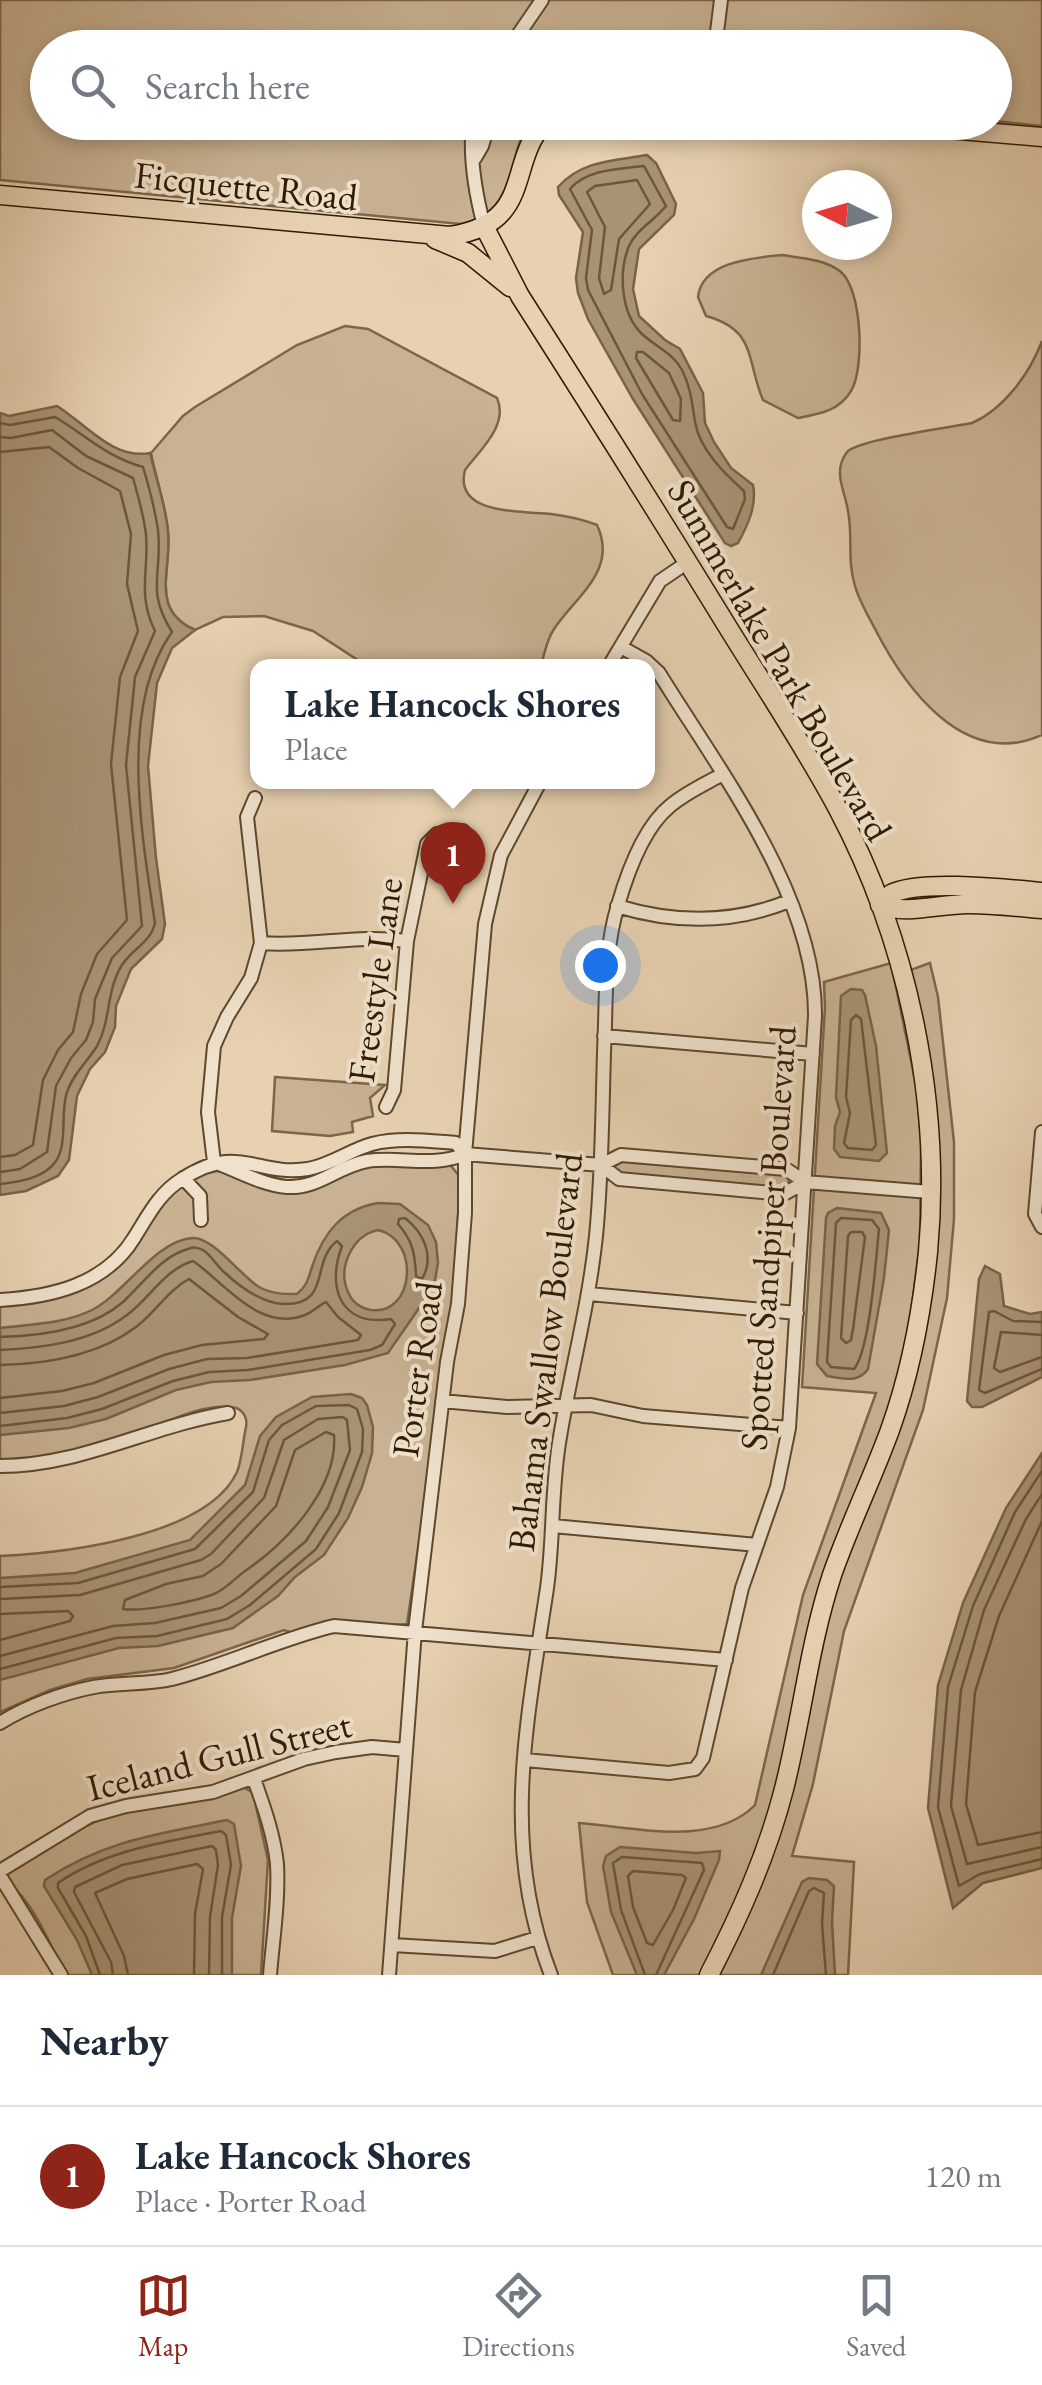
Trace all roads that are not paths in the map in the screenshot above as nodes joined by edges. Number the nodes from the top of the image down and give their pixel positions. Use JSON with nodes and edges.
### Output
{"nodes":[{"id":1,"x":542,"y":0,"type":"edge"},
{"id":2,"x":721,"y":0,"type":"edge"},
{"id":3,"x":524,"y":30,"type":"edge"},
{"id":4,"x":717,"y":30,"type":"edge"},
{"id":5,"x":1012,"y":134,"type":"edge"},
{"id":6,"x":1042,"y":136,"type":"edge"},
{"id":7,"x":471,"y":140,"type":"edge"},
{"id":8,"x":484,"y":140,"type":"edge"},
{"id":9,"x":533,"y":140,"type":"edge"},
{"id":10,"x":475,"y":158,"type":"junction"},
{"id":11,"x":0,"y":195,"type":"edge"},
{"id":12,"x":484,"y":226,"type":"junction"},
{"id":13,"x":430,"y":237,"type":"junction"},
{"id":14,"x":520,"y":296,"type":"junction"},
{"id":15,"x":688,"y":562,"type":"junction"},
{"id":16,"x":621,"y":647,"type":"junction"},
{"id":17,"x":613,"y":659,"type":"edge"},
{"id":18,"x":642,"y":659,"type":"edge"},
{"id":19,"x":655,"y":669,"type":"edge"},
{"id":20,"x":722,"y":774,"type":"junction"},
{"id":21,"x":536,"y":789,"type":"edge"},
{"id":22,"x":255,"y":798,"type":"dead end"},
{"id":23,"x":464,"y":831,"type":"dead end"},
{"id":24,"x":1042,"y":892,"type":"edge"},
{"id":25,"x":790,"y":901,"type":"junction"},
{"id":26,"x":880,"y":905,"type":"junction"},
{"id":27,"x":617,"y":906,"type":"junction"},
{"id":28,"x":1042,"y":909,"type":"edge"},
{"id":29,"x":407,"y":942,"type":"junction"},
{"id":30,"x":261,"y":943,"type":"junction"},
{"id":31,"x":604,"y":1036,"type":"junction"},
{"id":32,"x":813,"y":1054,"type":"junction"},
{"id":33,"x":386,"y":1107,"type":"dead end"},
{"id":34,"x":1042,"y":1132,"type":"edge"},
{"id":35,"x":465,"y":1154,"type":"junction"},
{"id":36,"x":348,"y":1160,"type":"junction"},
{"id":37,"x":214,"y":1162,"type":"junction"},
{"id":38,"x":600,"y":1165,"type":"junction"},
{"id":39,"x":183,"y":1178,"type":"junction"},
{"id":40,"x":804,"y":1182,"type":"junction"},
{"id":41,"x":930,"y":1192,"type":"junction"},
{"id":42,"x":201,"y":1220,"type":"dead end"},
{"id":43,"x":1042,"y":1227,"type":"edge"},
{"id":44,"x":588,"y":1294,"type":"junction"},
{"id":45,"x":0,"y":1300,"type":"edge"},
{"id":46,"x":797,"y":1312,"type":"junction"},
{"id":47,"x":442,"y":1401,"type":"junction"},
{"id":48,"x":567,"y":1404,"type":"junction"},
{"id":49,"x":228,"y":1413,"type":"dead end"},
{"id":50,"x":789,"y":1428,"type":"junction"},
{"id":51,"x":0,"y":1466,"type":"edge"},
{"id":52,"x":552,"y":1526,"type":"junction"},
{"id":53,"x":757,"y":1545,"type":"junction"},
{"id":54,"x":415,"y":1632,"type":"junction"},
{"id":55,"x":538,"y":1643,"type":"junction"},
{"id":56,"x":726,"y":1660,"type":"junction"},
{"id":57,"x":0,"y":1723,"type":"edge"},
{"id":58,"x":406,"y":1750,"type":"junction"},
{"id":59,"x":525,"y":1760,"type":"junction"},
{"id":60,"x":254,"y":1779,"type":"junction"},
{"id":61,"x":0,"y":1874,"type":"edge"},
{"id":62,"x":537,"y":1938,"type":"junction"},
{"id":63,"x":392,"y":1945,"type":"junction"},
{"id":64,"x":61,"y":1975,"type":"edge"},
{"id":65,"x":270,"y":1975,"type":"edge"},
{"id":66,"x":389,"y":1975,"type":"edge"},
{"id":67,"x":551,"y":1975,"type":"edge"},
{"id":68,"x":708,"y":1975,"type":"edge"}],
"edges":[{"from":1,"to":3,"type":"street"},
{"from":2,"to":4,"type":"street"},
{"from":5,"to":6,"type":"main road"},
{"from":7,"to":10,"type":"street","name":"Summerlake Park Boulevard"},
{"from":8,"to":10,"type":"street","name":"Summerlake Park Boulevard"},
{"from":9,"to":12,"type":"main road"},
{"from":10,"to":12,"type":"street","name":"Summerlake Park Boulevard"},
{"from":11,"to":13,"type":"main road","name":"Ficquette Road"},
{"from":12,"to":13,"type":"main road","name":"Ficquette Road"},
{"from":12,"to":14,"type":"main road","name":"Summerlake Park Boulevard"},
{"from":13,"to":14,"type":"main road"},
{"from":14,"to":15,"type":"main road","name":"Summerlake Park Boulevard"},
{"from":15,"to":16,"type":"street"},
{"from":15,"to":26,"type":"main road","name":"Summerlake Park Boulevard"},
{"from":16,"to":17,"type":"street"},
{"from":16,"to":18,"type":"street","name":"Spotted Sandpiper Boulevard"},
{"from":19,"to":20,"type":"street","name":"Spotted Sandpiper Boulevard"},
{"from":20,"to":25,"type":"street","name":"Spotted Sandpiper Boulevard"},
{"from":20,"to":27,"type":"street","name":"Bahama Swallow Boulevard"},
{"from":21,"to":35,"type":"street","name":"Porter Road"},
{"from":22,"to":30,"type":"street"},
{"from":23,"to":29,"type":"street","name":"Freestyle Lane"},
{"from":24,"to":26,"type":"main road"},
{"from":25,"to":27,"type":"street"},
{"from":25,"to":32,"type":"street","name":"Spotted Sandpiper Boulevard"},
{"from":26,"to":28,"type":"main road"},
{"from":26,"to":41,"type":"main road","name":"Summerlake Park Boulevard"},
{"from":27,"to":31,"type":"street","name":"Bahama Swallow Boulevard"},
{"from":29,"to":30,"type":"street"},
{"from":29,"to":33,"type":"street","name":"Freestyle Lane"},
{"from":30,"to":37,"type":"street"},
{"from":31,"to":32,"type":"street"},
{"from":31,"to":38,"type":"street","name":"Bahama Swallow Boulevard"},
{"from":32,"to":40,"type":"street","name":"Spotted Sandpiper Boulevard"},
{"from":34,"to":43,"type":"street"},
{"from":35,"to":36,"type":"street"},
{"from":35,"to":36,"type":"street"},
{"from":35,"to":38,"type":"street"},
{"from":35,"to":47,"type":"street","name":"Porter Road"},
{"from":36,"to":37,"type":"street"},
{"from":37,"to":39,"type":"street"},
{"from":38,"to":40,"type":"street"},
{"from":38,"to":40,"type":"street"},
{"from":38,"to":44,"type":"street","name":"Bahama Swallow Boulevard"},
{"from":39,"to":42,"type":"street"},
{"from":39,"to":45,"type":"street"},
{"from":40,"to":41,"type":"street"},
{"from":40,"to":46,"type":"street","name":"Spotted Sandpiper Boulevard"},
{"from":41,"to":68,"type":"main road","name":"Summerlake Park Boulevard"},
{"from":44,"to":46,"type":"street"},
{"from":44,"to":48,"type":"street","name":"Bahama Swallow Boulevard"},
{"from":46,"to":50,"type":"street","name":"Spotted Sandpiper Boulevard"},
{"from":47,"to":48,"type":"street"},
{"from":47,"to":54,"type":"street","name":"Porter Road"},
{"from":48,"to":50,"type":"street"},
{"from":48,"to":52,"type":"street","name":"Bahama Swallow Boulevard"},
{"from":49,"to":51,"type":"street"},
{"from":50,"to":53,"type":"street","name":"Spotted Sandpiper Boulevard"},
{"from":52,"to":53,"type":"street"},
{"from":52,"to":55,"type":"street","name":"Bahama Swallow Boulevard"},
{"from":53,"to":56,"type":"street","name":"Spotted Sandpiper Boulevard"},
{"from":54,"to":55,"type":"street"},
{"from":54,"to":57,"type":"street"},
{"from":54,"to":58,"type":"street","name":"Porter Road"},
{"from":55,"to":56,"type":"street"},
{"from":55,"to":59,"type":"street","name":"Bahama Swallow Boulevard"},
{"from":56,"to":59,"type":"street","name":"Spotted Sandpiper Boulevard"},
{"from":58,"to":60,"type":"street","name":"Iceland Gull Street"},
{"from":58,"to":63,"type":"street","name":"Porter Road"},
{"from":59,"to":62,"type":"street","name":"Bahama Swallow Boulevard"},
{"from":60,"to":61,"type":"street","name":"Iceland Gull Street"},
{"from":60,"to":65,"type":"street"},
{"from":61,"to":64,"type":"street"},
{"from":62,"to":63,"type":"street"},
{"from":62,"to":67,"type":"street","name":"Bahama Swallow Boulevard"},
{"from":63,"to":66,"type":"street","name":"Porter Road"}]}
